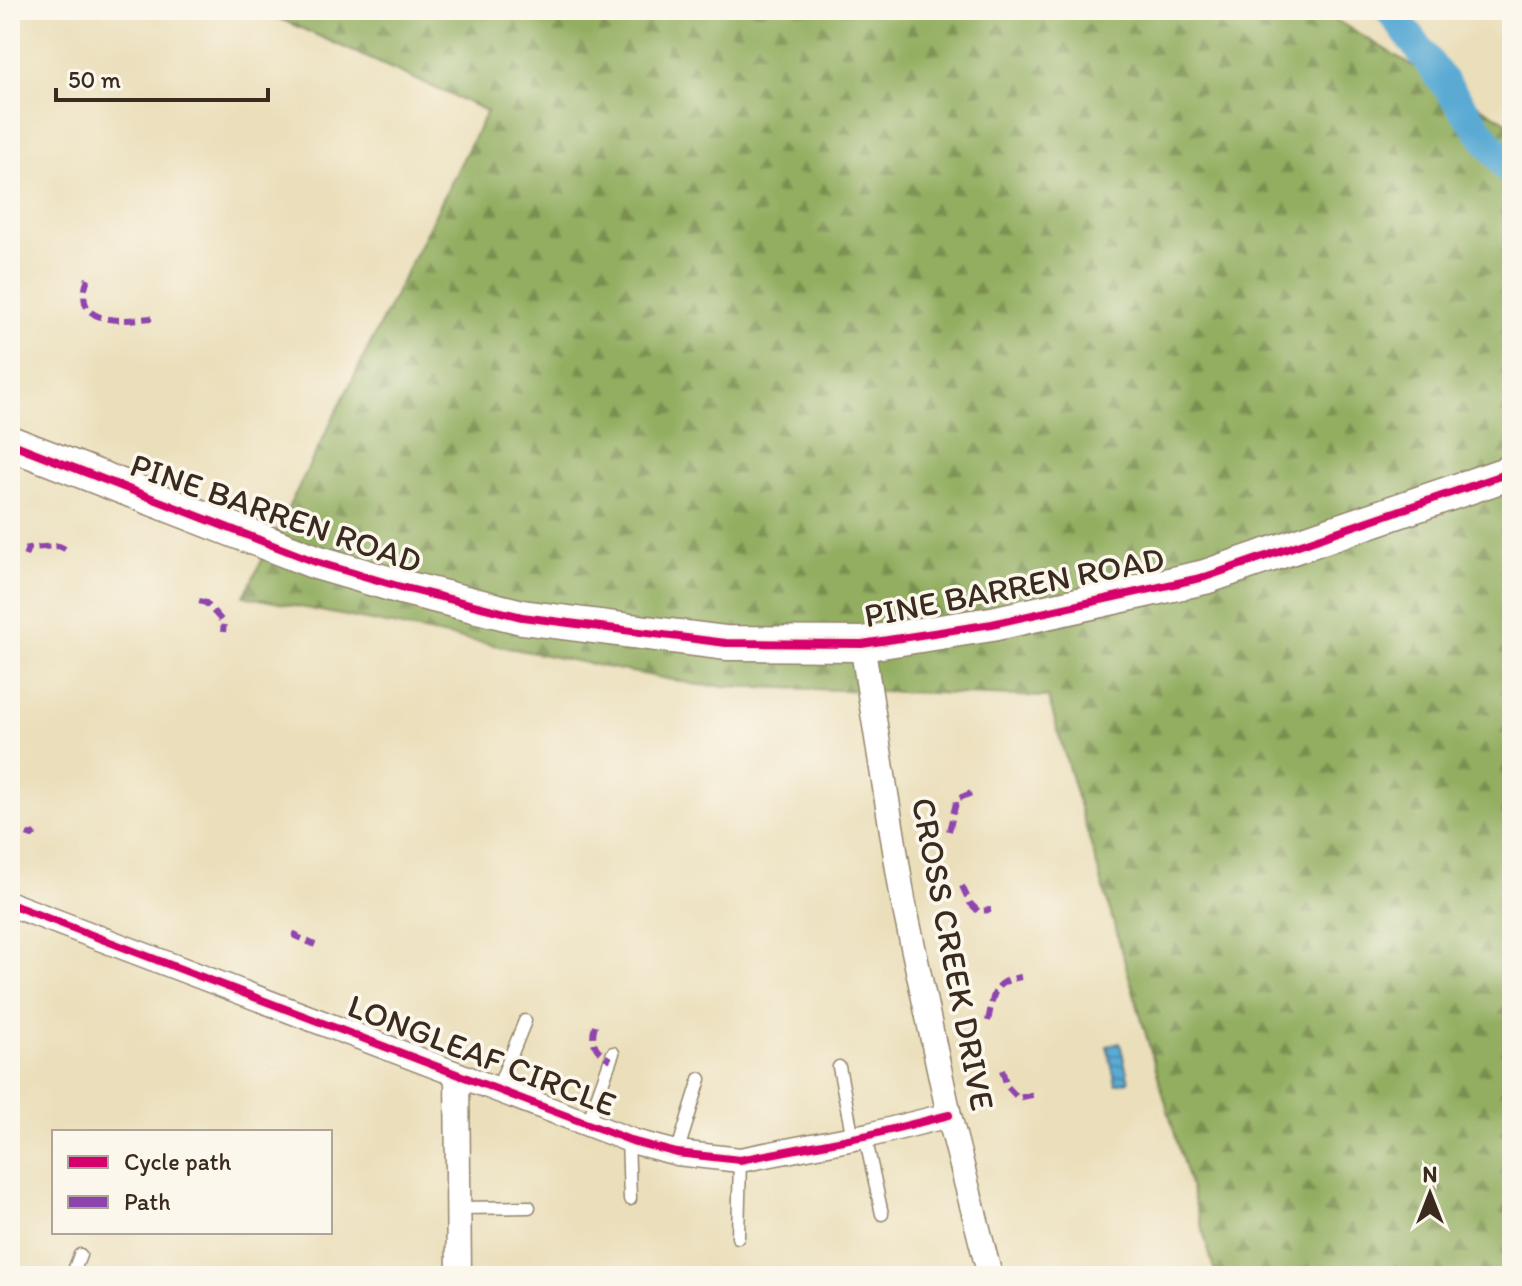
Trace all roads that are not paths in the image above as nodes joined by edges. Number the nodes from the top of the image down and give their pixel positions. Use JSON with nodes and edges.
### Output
{"nodes":[{"id":1,"x":10,"y":443,"type":"edge"},
{"id":2,"x":1512,"y":472,"type":"edge"},
{"id":3,"x":862,"y":644,"type":"junction"},
{"id":4,"x":10,"y":904,"type":"edge"},
{"id":5,"x":525,"y":1021,"type":"dead end"},
{"id":6,"x":613,"y":1053,"type":"dead end"},
{"id":7,"x":839,"y":1067,"type":"dead end"},
{"id":8,"x":457,"y":1075,"type":"junction"},
{"id":9,"x":700,"y":1079,"type":"dead end"},
{"id":10,"x":497,"y":1090,"type":"junction"},
{"id":11,"x":949,"y":1115,"type":"junction"},
{"id":12,"x":588,"y":1123,"type":"junction"},
{"id":13,"x":859,"y":1137,"type":"junction"},
{"id":14,"x":628,"y":1138,"type":"junction"},
{"id":15,"x":677,"y":1153,"type":"junction"},
{"id":16,"x":740,"y":1160,"type":"junction"},
{"id":17,"x":630,"y":1199,"type":"dead end"},
{"id":18,"x":529,"y":1207,"type":"dead end"},
{"id":19,"x":459,"y":1208,"type":"junction"},
{"id":20,"x":882,"y":1214,"type":"dead end"},
{"id":21,"x":738,"y":1237,"type":"dead end"},
{"id":22,"x":80,"y":1255,"type":"dead end"},
{"id":23,"x":72,"y":1276,"type":"edge"},
{"id":24,"x":459,"y":1276,"type":"edge"},
{"id":25,"x":990,"y":1276,"type":"edge"}],
"edges":[{"from":1,"to":3,"type":"main road","name":"PINE BARREN ROAD"},
{"from":2,"to":3,"type":"main road","name":"PINE BARREN ROAD"},
{"from":3,"to":11,"type":"street","name":"CROSS CREEK DRIVE"},
{"from":4,"to":8,"type":"street","name":"LONGLEAF CIRCLE"},
{"from":5,"to":10,"type":"lane"},
{"from":6,"to":12,"type":"lane"},
{"from":7,"to":13,"type":"lane"},
{"from":8,"to":10,"type":"street","name":"LONGLEAF CIRCLE"},
{"from":8,"to":19,"type":"street"},
{"from":9,"to":15,"type":"lane"},
{"from":10,"to":12,"type":"street","name":"LONGLEAF CIRCLE"},
{"from":11,"to":13,"type":"street","name":"LONGLEAF CIRCLE"},
{"from":11,"to":25,"type":"street","name":"CROSS CREEK DRIVE"},
{"from":12,"to":14,"type":"street","name":"LONGLEAF CIRCLE"},
{"from":13,"to":16,"type":"street","name":"LONGLEAF CIRCLE"},
{"from":13,"to":20,"type":"lane"},
{"from":14,"to":15,"type":"street","name":"LONGLEAF CIRCLE"},
{"from":14,"to":17,"type":"lane"},
{"from":15,"to":16,"type":"street","name":"LONGLEAF CIRCLE"},
{"from":16,"to":21,"type":"lane"},
{"from":18,"to":19,"type":"lane"},
{"from":19,"to":24,"type":"street"},
{"from":22,"to":23,"type":"lane"}]}
